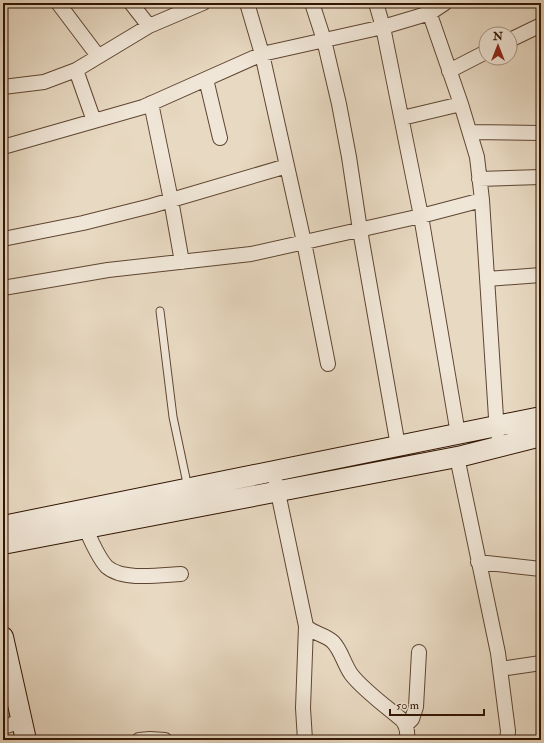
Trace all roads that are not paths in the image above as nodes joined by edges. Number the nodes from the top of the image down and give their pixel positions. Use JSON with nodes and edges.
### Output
{"nodes":[{"id":1,"x":58,"y":3,"type":"edge"},
{"id":2,"x":131,"y":3,"type":"edge"},
{"id":3,"x":203,"y":3,"type":"edge"},
{"id":4,"x":247,"y":3,"type":"edge"},
{"id":5,"x":312,"y":3,"type":"edge"},
{"id":6,"x":376,"y":3,"type":"edge"},
{"id":7,"x":445,"y":3,"type":"edge"},
{"id":8,"x":428,"y":8,"type":"edge"},
{"id":9,"x":541,"y":25,"type":"edge"},
{"id":10,"x":149,"y":26,"type":"junction"},
{"id":11,"x":383,"y":27,"type":"junction"},
{"id":12,"x":518,"y":36,"type":"edge"},
{"id":13,"x":324,"y":40,"type":"junction"},
{"id":14,"x":262,"y":54,"type":"junction"},
{"id":15,"x":98,"y":56,"type":"junction"},
{"id":16,"x":478,"y":56,"type":"edge"},
{"id":17,"x":76,"y":70,"type":"junction"},
{"id":18,"x":449,"y":71,"type":"junction"},
{"id":19,"x":206,"y":79,"type":"junction"},
{"id":20,"x":3,"y":87,"type":"edge"},
{"id":21,"x":151,"y":103,"type":"junction"},
{"id":22,"x":461,"y":104,"type":"junction"},
{"id":23,"x":402,"y":118,"type":"junction"},
{"id":24,"x":94,"y":121,"type":"junction"},
{"id":25,"x":470,"y":132,"type":"junction"},
{"id":26,"x":541,"y":133,"type":"edge"},
{"id":27,"x":220,"y":138,"type":"dead end"},
{"id":28,"x":3,"y":147,"type":"edge"},
{"id":29,"x":287,"y":166,"type":"junction"},
{"id":30,"x":541,"y":177,"type":"edge"},
{"id":31,"x":480,"y":179,"type":"junction"},
{"id":32,"x":171,"y":200,"type":"junction"},
{"id":33,"x":482,"y":200,"type":"junction"},
{"id":34,"x":421,"y":216,"type":"junction"},
{"id":35,"x":360,"y":230,"type":"junction"},
{"id":36,"x":3,"y":239,"type":"edge"},
{"id":37,"x":304,"y":242,"type":"junction"},
{"id":38,"x":182,"y":262,"type":"junction"},
{"id":39,"x":541,"y":275,"type":"edge"},
{"id":40,"x":487,"y":279,"type":"junction"},
{"id":41,"x":3,"y":288,"type":"edge"},
{"id":42,"x":160,"y":311,"type":"dead end"},
{"id":43,"x":328,"y":364,"type":"dead end"},
{"id":44,"x":541,"y":417,"type":"edge"},
{"id":45,"x":496,"y":426,"type":"junction"},
{"id":46,"x":458,"y":434,"type":"junction"},
{"id":47,"x":541,"y":436,"type":"edge"},
{"id":48,"x":398,"y":446,"type":"junction"},
{"id":49,"x":499,"y":447,"type":"junction"},
{"id":50,"x":457,"y":457,"type":"junction"},
{"id":51,"x":274,"y":471,"type":"junction"},
{"id":52,"x":188,"y":488,"type":"junction"},
{"id":53,"x":278,"y":491,"type":"junction"},
{"id":54,"x":81,"y":520,"type":"junction"},
{"id":55,"x":3,"y":526,"type":"edge"},
{"id":56,"x":3,"y":544,"type":"edge"},
{"id":57,"x":478,"y":562,"type":"junction"},
{"id":58,"x":541,"y":569,"type":"edge"},
{"id":59,"x":180,"y":574,"type":"dead end"},
{"id":60,"x":306,"y":626,"type":"junction"},
{"id":61,"x":3,"y":637,"type":"edge"},
{"id":62,"x":419,"y":652,"type":"dead end"},
{"id":63,"x":541,"y":663,"type":"edge"},
{"id":64,"x":500,"y":669,"type":"junction"},
{"id":65,"x":22,"y":721,"type":"junction"},
{"id":66,"x":406,"y":725,"type":"junction"},
{"id":67,"x":3,"y":727,"type":"edge"},
{"id":68,"x":26,"y":740,"type":"edge"},
{"id":69,"x":139,"y":740,"type":"edge"},
{"id":70,"x":165,"y":740,"type":"edge"},
{"id":71,"x":305,"y":740,"type":"edge"},
{"id":72,"x":407,"y":740,"type":"edge"},
{"id":73,"x":507,"y":740,"type":"edge"}],
"edges":[{"from":1,"to":15,"type":"street"},
{"from":2,"to":10,"type":"street"},
{"from":3,"to":10,"type":"street"},
{"from":4,"to":14,"type":"street"},
{"from":5,"to":13,"type":"street"},
{"from":6,"to":11,"type":"street"},
{"from":7,"to":8,"type":"street"},
{"from":8,"to":11,"type":"street"},
{"from":8,"to":18,"type":"street"},
{"from":9,"to":12,"type":"street"},
{"from":10,"to":15,"type":"street"},
{"from":11,"to":13,"type":"street"},
{"from":11,"to":23,"type":"street"},
{"from":13,"to":14,"type":"street"},
{"from":13,"to":35,"type":"street"},
{"from":14,"to":19,"type":"street"},
{"from":14,"to":29,"type":"street"},
{"from":15,"to":17,"type":"street"},
{"from":16,"to":18,"type":"street"},
{"from":17,"to":20,"type":"street"},
{"from":17,"to":24,"type":"street"},
{"from":18,"to":22,"type":"street"},
{"from":19,"to":21,"type":"street"},
{"from":19,"to":27,"type":"street"},
{"from":21,"to":24,"type":"street"},
{"from":21,"to":32,"type":"street"},
{"from":22,"to":23,"type":"street"},
{"from":22,"to":25,"type":"street"},
{"from":23,"to":34,"type":"street"},
{"from":24,"to":28,"type":"street"},
{"from":25,"to":26,"type":"street"},
{"from":25,"to":31,"type":"street"},
{"from":29,"to":32,"type":"street"},
{"from":29,"to":37,"type":"street"},
{"from":30,"to":31,"type":"street"},
{"from":31,"to":33,"type":"street"},
{"from":32,"to":36,"type":"street"},
{"from":32,"to":38,"type":"street"},
{"from":33,"to":34,"type":"street"},
{"from":33,"to":40,"type":"street"},
{"from":34,"to":35,"type":"street"},
{"from":34,"to":46,"type":"street"},
{"from":35,"to":37,"type":"street"},
{"from":35,"to":48,"type":"street"},
{"from":37,"to":38,"type":"street"},
{"from":37,"to":43,"type":"street"},
{"from":38,"to":41,"type":"street"},
{"from":39,"to":40,"type":"street"},
{"from":40,"to":45,"type":"street"},
{"from":42,"to":52,"type":"lane"},
{"from":44,"to":45,"type":"street"},
{"from":45,"to":46,"type":"street"},
{"from":45,"to":49,"type":"street"},
{"from":46,"to":48,"type":"street"},
{"from":47,"to":49,"type":"street"},
{"from":48,"to":51,"type":"street"},
{"from":49,"to":50,"type":"street"},
{"from":50,"to":53,"type":"street"},
{"from":50,"to":57,"type":"street"},
{"from":51,"to":52,"type":"street"},
{"from":51,"to":53,"type":"street"},
{"from":52,"to":54,"type":"street"},
{"from":53,"to":54,"type":"street"},
{"from":53,"to":60,"type":"street"},
{"from":54,"to":55,"type":"street"},
{"from":54,"to":56,"type":"street"},
{"from":54,"to":59,"type":"street"},
{"from":57,"to":58,"type":"street"},
{"from":57,"to":64,"type":"street"},
{"from":60,"to":66,"type":"street"},
{"from":60,"to":71,"type":"street"},
{"from":61,"to":65,"type":"street"},
{"from":62,"to":66,"type":"street"},
{"from":63,"to":64,"type":"street"},
{"from":64,"to":73,"type":"street"},
{"from":65,"to":67,"type":"street"},
{"from":65,"to":68,"type":"street"},
{"from":66,"to":72,"type":"street"},
{"from":69,"to":70,"type":"street"}]}
